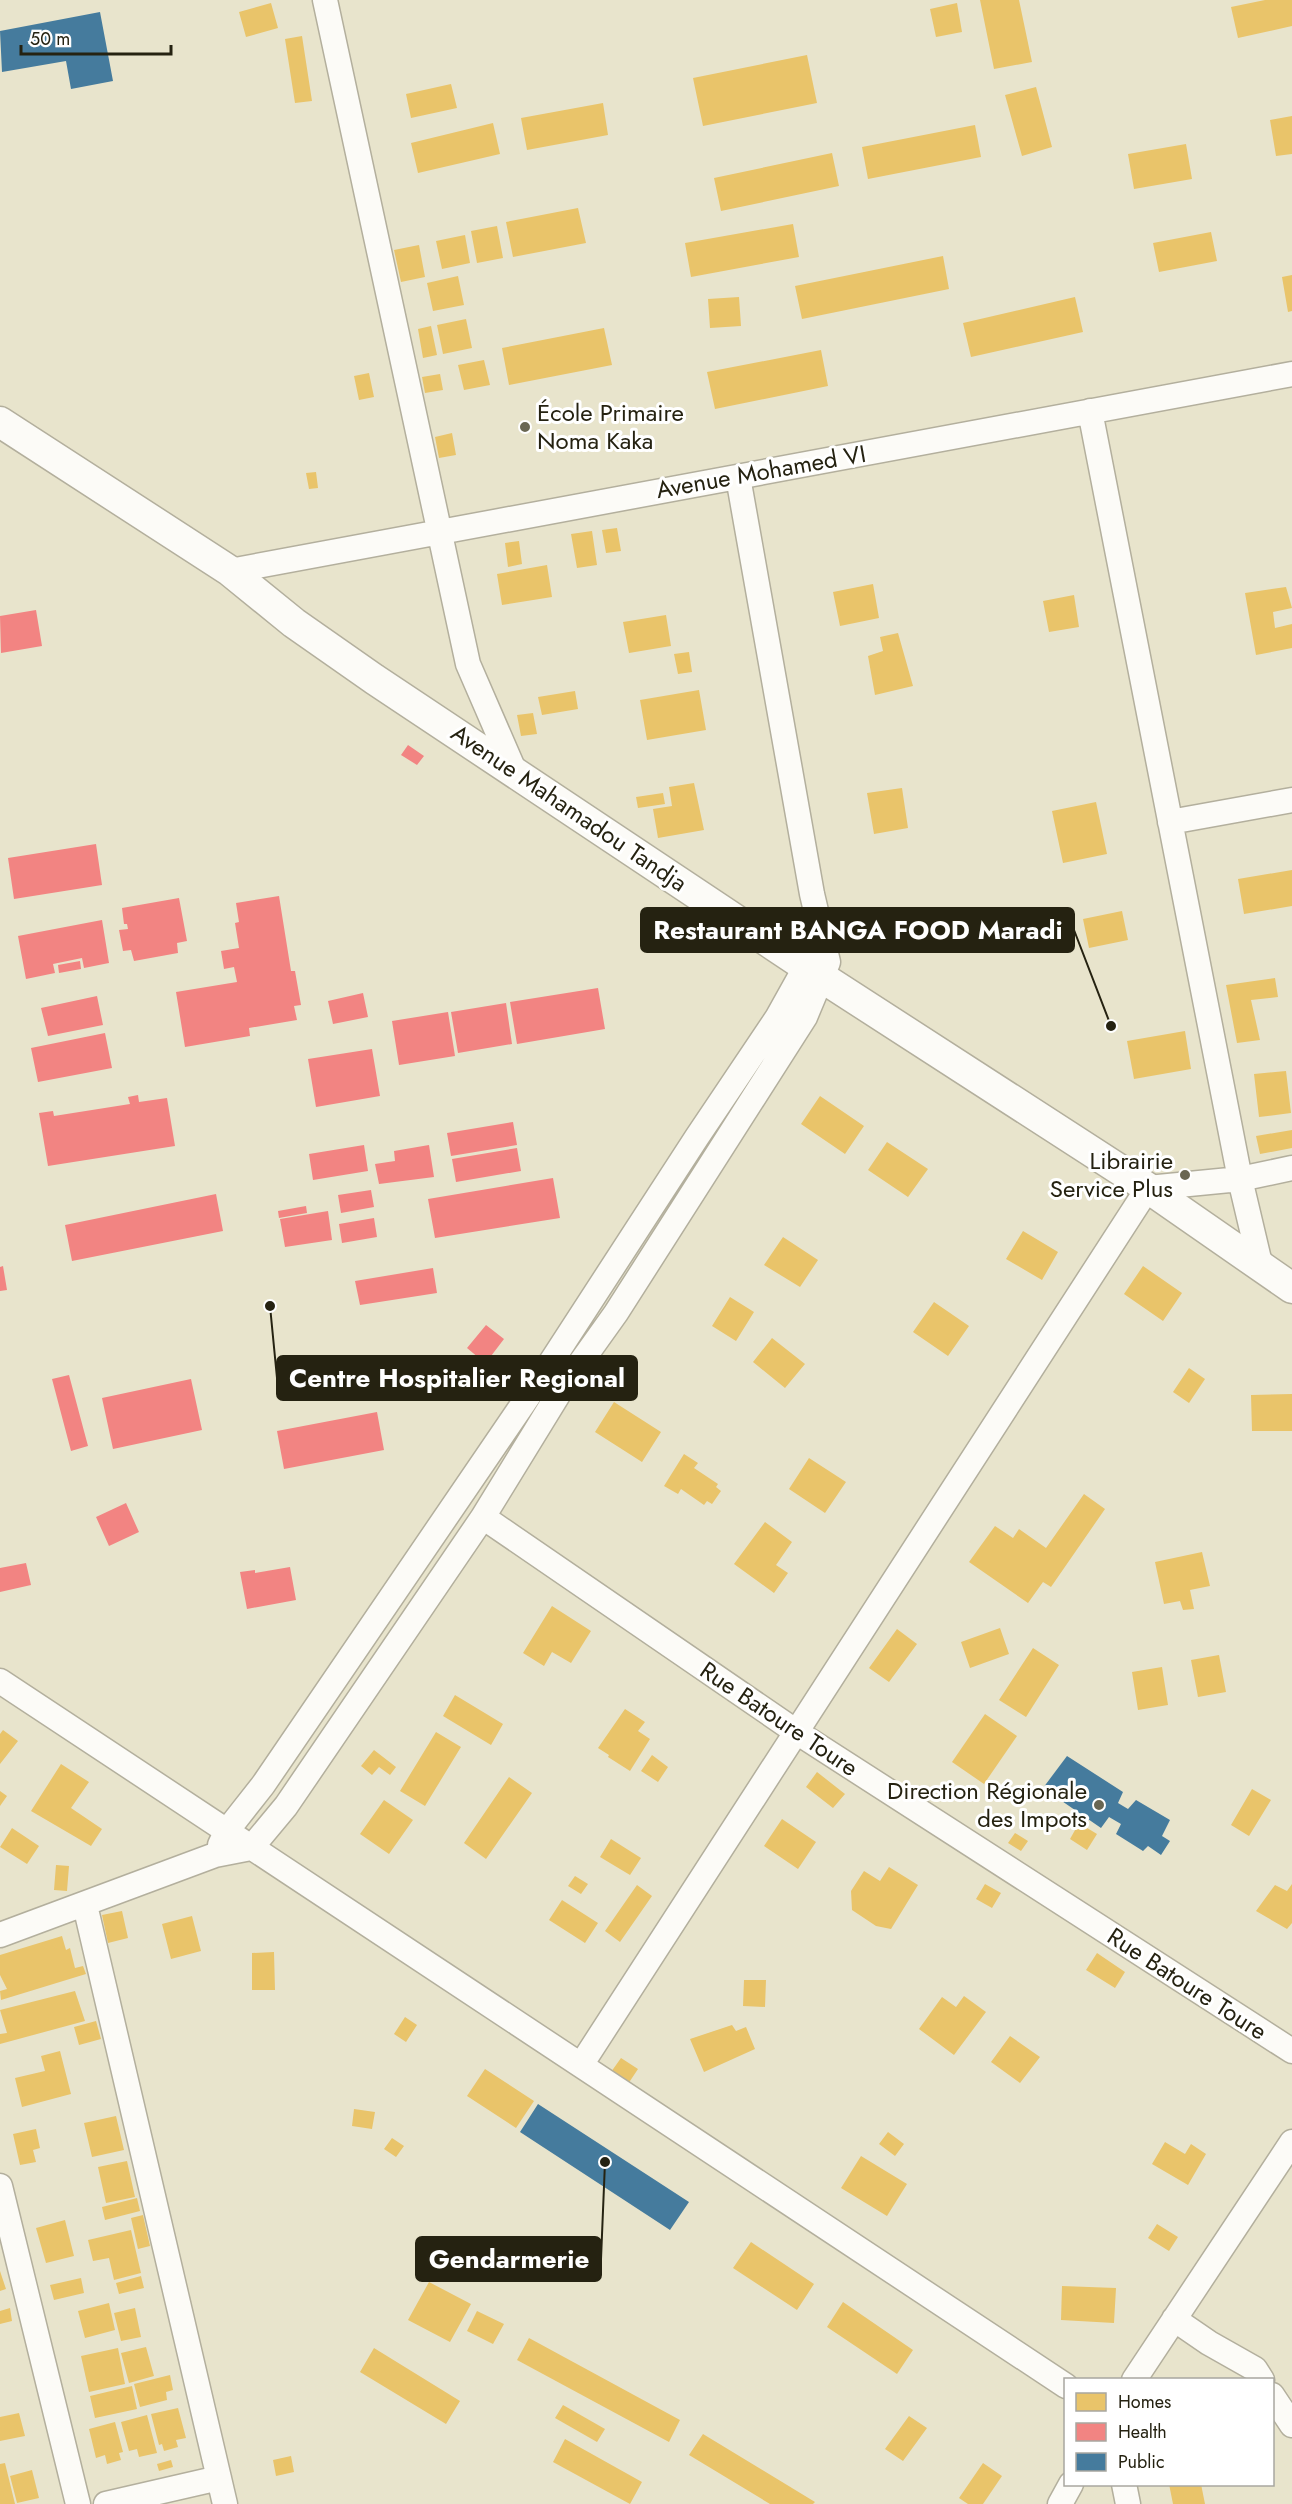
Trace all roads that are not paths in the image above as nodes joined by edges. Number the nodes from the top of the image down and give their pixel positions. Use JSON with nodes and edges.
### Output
{"nodes":[{"id":1,"x":325,"y":0,"type":"edge"},
{"id":2,"x":1292,"y":374,"type":"edge"},
{"id":3,"x":1090,"y":411,"type":"junction"},
{"id":4,"x":3,"y":430,"type":"edge"},
{"id":5,"x":738,"y":477,"type":"junction"},
{"id":6,"x":439,"y":532,"type":"junction"},
{"id":7,"x":230,"y":571,"type":"junction"},
{"id":8,"x":514,"y":770,"type":"junction"},
{"id":9,"x":1292,"y":800,"type":"edge"},
{"id":10,"x":1170,"y":822,"type":"junction"},
{"id":11,"x":815,"y":972,"type":"junction"},
{"id":12,"x":697,"y":1137,"type":"junction"},
{"id":13,"x":719,"y":1154,"type":"junction"},
{"id":14,"x":1292,"y":1168,"type":"edge"},
{"id":15,"x":1240,"y":1179,"type":"junction"},
{"id":16,"x":1148,"y":1188,"type":"junction"},
{"id":17,"x":1262,"y":1268,"type":"junction"},
{"id":18,"x":1292,"y":1288,"type":"edge"},
{"id":19,"x":483,"y":1517,"type":"junction"},
{"id":20,"x":0,"y":1681,"type":"edge"},
{"id":21,"x":795,"y":1731,"type":"junction"},
{"id":22,"x":226,"y":1832,"type":"junction"},
{"id":23,"x":251,"y":1848,"type":"junction"},
{"id":24,"x":215,"y":1855,"type":"junction"},
{"id":25,"x":85,"y":1905,"type":"junction"},
{"id":26,"x":0,"y":1935,"type":"edge"},
{"id":27,"x":1292,"y":2051,"type":"edge"},
{"id":28,"x":581,"y":2065,"type":"junction"},
{"id":29,"x":1292,"y":2142,"type":"edge"},
{"id":30,"x":0,"y":2186,"type":"edge"},
{"id":31,"x":1174,"y":2319,"type":"junction"},
{"id":32,"x":1135,"y":2378,"type":"edge"},
{"id":33,"x":1262,"y":2378,"type":"edge"},
{"id":34,"x":1064,"y":2385,"type":"edge"},
{"id":35,"x":1274,"y":2397,"type":"edge"},
{"id":36,"x":1292,"y":2425,"type":"edge"},
{"id":37,"x":219,"y":2478,"type":"junction"},
{"id":38,"x":1070,"y":2486,"type":"edge"},
{"id":39,"x":1124,"y":2486,"type":"edge"},
{"id":40,"x":78,"y":2504,"type":"edge"},
{"id":41,"x":105,"y":2504,"type":"edge"},
{"id":42,"x":225,"y":2504,"type":"edge"},
{"id":43,"x":1060,"y":2504,"type":"edge"},
{"id":44,"x":1128,"y":2504,"type":"edge"}],
"edges":[{"from":1,"to":6,"type":"street"},
{"from":2,"to":3,"type":"street","name":"Avenue Mohamed VI"},
{"from":3,"to":5,"type":"street","name":"Avenue Mohamed VI"},
{"from":3,"to":10,"type":"street"},
{"from":4,"to":7,"type":"main road","name":"Avenue Mahamadou Tandja"},
{"from":5,"to":6,"type":"street","name":"Avenue Mohamed VI"},
{"from":5,"to":11,"type":"street"},
{"from":6,"to":7,"type":"street","name":"Avenue Mohamed VI"},
{"from":6,"to":8,"type":"street"},
{"from":7,"to":8,"type":"main road","name":"Avenue Mahamadou Tandja"},
{"from":8,"to":11,"type":"main road","name":"Avenue Mahamadou Tandja"},
{"from":9,"to":10,"type":"street"},
{"from":10,"to":15,"type":"street"},
{"from":11,"to":12,"type":"street"},
{"from":11,"to":13,"type":"street"},
{"from":11,"to":16,"type":"main road","name":"Avenue Mahamadou Tandja"},
{"from":12,"to":13,"type":"street"},
{"from":12,"to":22,"type":"street"},
{"from":13,"to":19,"type":"street"},
{"from":14,"to":15,"type":"street"},
{"from":15,"to":16,"type":"street"},
{"from":15,"to":17,"type":"street"},
{"from":16,"to":17,"type":"main road","name":"Avenue Mahamadou Tandja"},
{"from":16,"to":21,"type":"street"},
{"from":17,"to":18,"type":"main road","name":"Avenue Mahamadou Tandja"},
{"from":19,"to":21,"type":"street","name":"Rue Batoure Toure"},
{"from":19,"to":23,"type":"street"},
{"from":20,"to":22,"type":"street"},
{"from":21,"to":27,"type":"street","name":"Rue Batoure Toure"},
{"from":21,"to":28,"type":"street"},
{"from":22,"to":23,"type":"street"},
{"from":22,"to":24,"type":"street"},
{"from":23,"to":24,"type":"street"},
{"from":23,"to":28,"type":"street"},
{"from":24,"to":25,"type":"street"},
{"from":25,"to":26,"type":"street"},
{"from":25,"to":37,"type":"street"},
{"from":28,"to":34,"type":"street"},
{"from":29,"to":31,"type":"street"},
{"from":30,"to":40,"type":"street"},
{"from":31,"to":32,"type":"street"},
{"from":31,"to":33,"type":"street"},
{"from":35,"to":36,"type":"street"},
{"from":37,"to":41,"type":"street"},
{"from":37,"to":42,"type":"street"},
{"from":38,"to":43,"type":"street"},
{"from":39,"to":44,"type":"street"}]}
